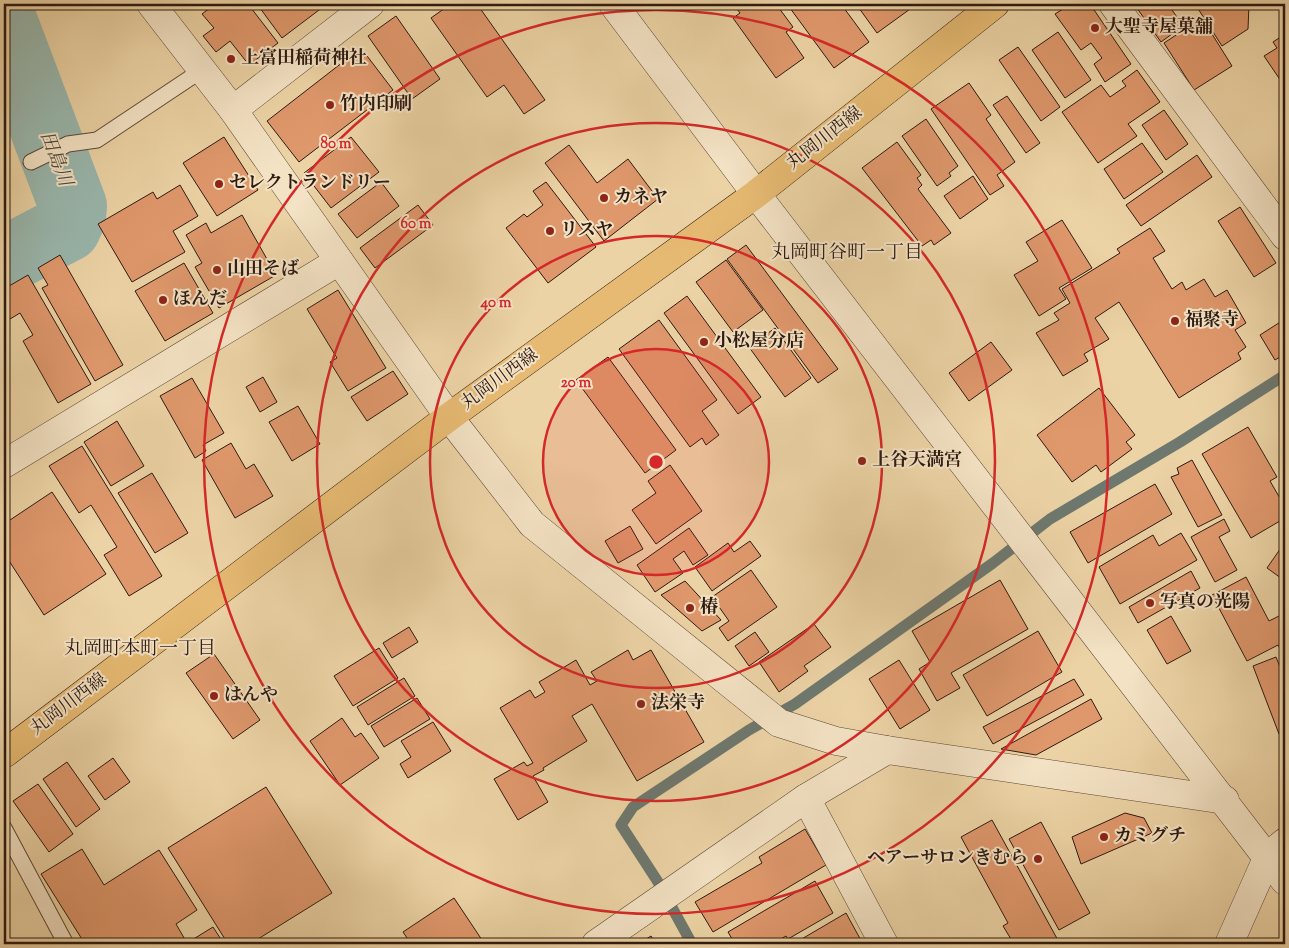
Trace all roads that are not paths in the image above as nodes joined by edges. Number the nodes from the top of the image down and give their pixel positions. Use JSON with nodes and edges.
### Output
{"nodes":[{"id":1,"x":151,"y":4,"type":"edge"},
{"id":2,"x":370,"y":4,"type":"edge"},
{"id":3,"x":613,"y":4,"type":"edge"},
{"id":4,"x":995,"y":4,"type":"edge"},
{"id":5,"x":1113,"y":4,"type":"edge"},
{"id":6,"x":202,"y":70,"type":"junction"},
{"id":7,"x":233,"y":110,"type":"junction"},
{"id":8,"x":31,"y":162,"type":"dead end"},
{"id":9,"x":756,"y":194,"type":"junction"},
{"id":10,"x":1285,"y":236,"type":"edge"},
{"id":11,"x":338,"y":261,"type":"junction"},
{"id":12,"x":449,"y":417,"type":"junction"},
{"id":13,"x":4,"y":464,"type":"edge"},
{"id":14,"x":887,"y":750,"type":"junction"},
{"id":15,"x":4,"y":754,"type":"edge"},
{"id":16,"x":806,"y":798,"type":"junction"},
{"id":17,"x":1225,"y":800,"type":"junction"},
{"id":18,"x":4,"y":828,"type":"edge"},
{"id":19,"x":1277,"y":849,"type":"edge"},
{"id":20,"x":1285,"y":881,"type":"edge"},
{"id":21,"x":66,"y":944,"type":"edge"},
{"id":22,"x":596,"y":944,"type":"edge"},
{"id":23,"x":884,"y":944,"type":"edge"},
{"id":24,"x":1230,"y":944,"type":"edge"}],
"edges":[{"from":1,"to":6,"type":"street"},
{"from":2,"to":7,"type":"street"},
{"from":3,"to":9,"type":"street"},
{"from":4,"to":9,"type":"main road","name":"丸岡川西線"},
{"from":5,"to":10,"type":"street"},
{"from":6,"to":7,"type":"street"},
{"from":6,"to":8,"type":"lane"},
{"from":7,"to":11,"type":"street"},
{"from":9,"to":12,"type":"main road","name":"丸岡川西線"},
{"from":9,"to":17,"type":"street"},
{"from":11,"to":12,"type":"street"},
{"from":11,"to":13,"type":"street"},
{"from":12,"to":14,"type":"street"},
{"from":12,"to":15,"type":"main road","name":"丸岡川西線"},
{"from":14,"to":16,"type":"street"},
{"from":14,"to":17,"type":"street"},
{"from":16,"to":22,"type":"street"},
{"from":16,"to":23,"type":"street"},
{"from":17,"to":19,"type":"street"},
{"from":18,"to":21,"type":"lane"},
{"from":19,"to":20,"type":"street"},
{"from":19,"to":24,"type":"street"}]}
